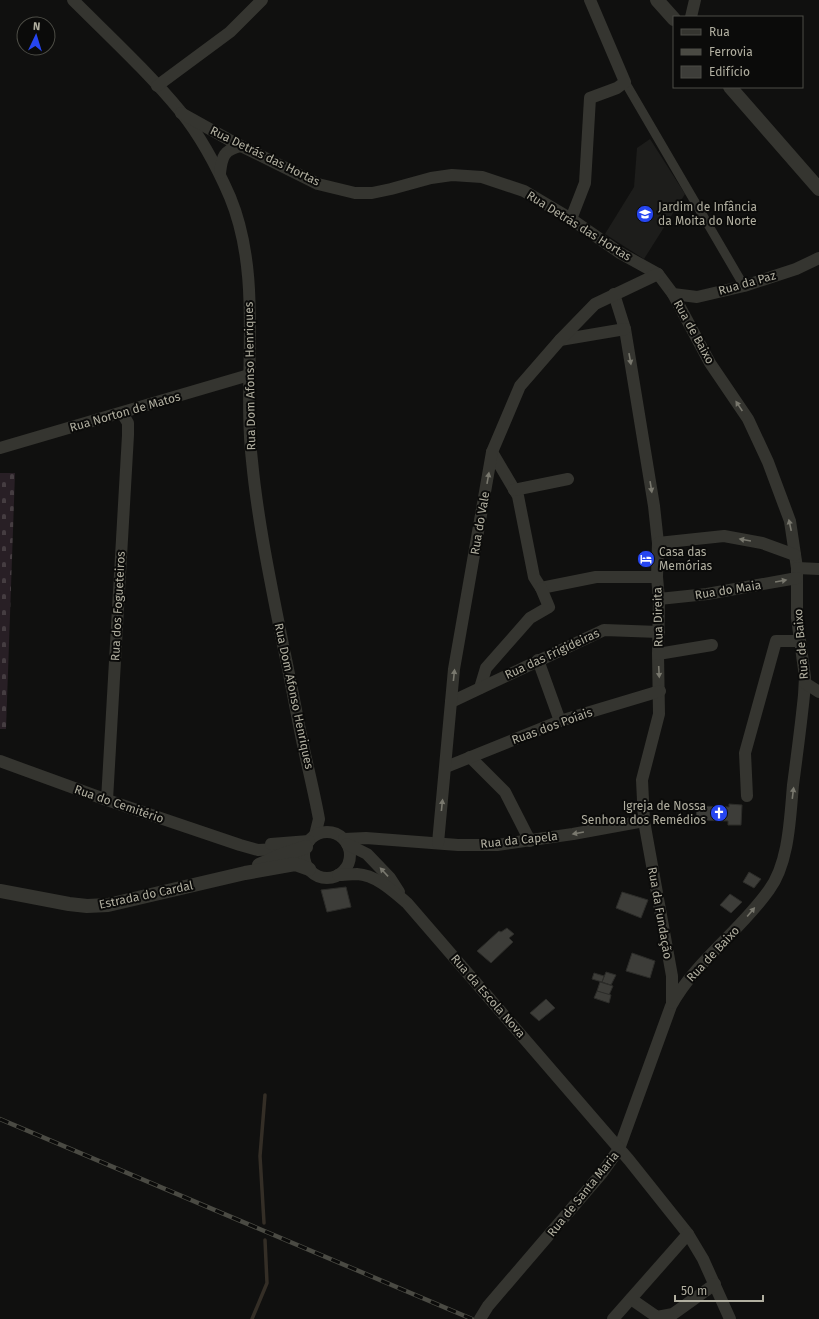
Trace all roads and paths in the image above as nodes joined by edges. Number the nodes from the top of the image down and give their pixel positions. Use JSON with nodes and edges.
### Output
{"nodes":[{"id":1,"x":73,"y":0,"type":"edge"},
{"id":2,"x":262,"y":0,"type":"edge"},
{"id":3,"x":590,"y":0,"type":"edge"},
{"id":4,"x":657,"y":0,"type":"edge"},
{"id":5,"x":695,"y":0,"type":"edge"},
{"id":6,"x":691,"y":16,"type":"edge"},
{"id":7,"x":673,"y":18,"type":"edge"},
{"id":8,"x":625,"y":82,"type":"junction"},
{"id":9,"x":158,"y":86,"type":"junction"},
{"id":10,"x":731,"y":88,"type":"edge"},
{"id":11,"x":182,"y":113,"type":"junction"},
{"id":12,"x":241,"y":146,"type":"junction"},
{"id":13,"x":220,"y":173,"type":"junction"},
{"id":14,"x":819,"y":189,"type":"edge"},
{"id":15,"x":571,"y":219,"type":"junction"},
{"id":16,"x":819,"y":258,"type":"edge"},
{"id":17,"x":658,"y":274,"type":"junction"},
{"id":18,"x":744,"y":286,"type":"junction"},
{"id":19,"x":614,"y":294,"type":"junction"},
{"id":20,"x":673,"y":294,"type":"junction"},
{"id":21,"x":625,"y":330,"type":"junction"},
{"id":22,"x":560,"y":340,"type":"junction"},
{"id":23,"x":249,"y":375,"type":"junction"},
{"id":24,"x":122,"y":413,"type":"junction"},
{"id":25,"x":0,"y":448,"type":"edge"},
{"id":26,"x":492,"y":452,"type":"junction"},
{"id":27,"x":568,"y":480,"type":"dead end"},
{"id":28,"x":514,"y":490,"type":"junction"},
{"id":29,"x":658,"y":543,"type":"junction"},
{"id":30,"x":795,"y":555,"type":"junction"},
{"id":31,"x":819,"y":569,"type":"edge"},
{"id":32,"x":797,"y":573,"type":"junction"},
{"id":33,"x":657,"y":577,"type":"junction"},
{"id":34,"x":541,"y":588,"type":"junction"},
{"id":35,"x":659,"y":599,"type":"junction"},
{"id":36,"x":659,"y":632,"type":"junction"},
{"id":37,"x":800,"y":641,"type":"junction"},
{"id":38,"x":712,"y":644,"type":"dead end"},
{"id":39,"x":658,"y":654,"type":"junction"},
{"id":40,"x":538,"y":660,"type":"junction"},
{"id":41,"x":805,"y":683,"type":"junction"},
{"id":42,"x":480,"y":688,"type":"junction"},
{"id":43,"x":660,"y":691,"type":"junction"},
{"id":44,"x":819,"y":692,"type":"edge"},
{"id":45,"x":451,"y":702,"type":"junction"},
{"id":46,"x":560,"y":721,"type":"junction"},
{"id":47,"x":470,"y":757,"type":"junction"},
{"id":48,"x":0,"y":761,"type":"edge"},
{"id":49,"x":446,"y":767,"type":"junction"},
{"id":50,"x":746,"y":796,"type":"dead end"},
{"id":51,"x":107,"y":800,"type":"junction"},
{"id":52,"x":317,"y":805,"type":"junction"},
{"id":53,"x":644,"y":821,"type":"junction"},
{"id":54,"x":392,"y":839,"type":"junction"},
{"id":55,"x":344,"y":840,"type":"junction"},
{"id":56,"x":530,"y":841,"type":"junction"},
{"id":57,"x":438,"y":844,"type":"junction"},
{"id":58,"x":240,"y":845,"type":"junction"},
{"id":59,"x":305,"y":846,"type":"junction"},
{"id":60,"x":367,"y":854,"type":"junction"},
{"id":61,"x":309,"y":869,"type":"junction"},
{"id":62,"x":245,"y":873,"type":"junction"},
{"id":63,"x":338,"y":876,"type":"junction"},
{"id":64,"x":0,"y":891,"type":"edge"},
{"id":65,"x":407,"y":903,"type":"junction"},
{"id":66,"x":671,"y":1006,"type":"junction"},
{"id":67,"x":619,"y":1149,"type":"junction"},
{"id":68,"x":688,"y":1234,"type":"junction"},
{"id":69,"x":715,"y":1284,"type":"junction"},
{"id":70,"x":631,"y":1299,"type":"junction"},
{"id":71,"x":480,"y":1319,"type":"edge"},
{"id":72,"x":613,"y":1319,"type":"edge"},
{"id":73,"x":730,"y":1319,"type":"edge"}],
"edges":[{"from":1,"to":9,"type":"street","name":"Rua Dom Afonso Henriques"},
{"from":2,"to":9,"type":"street"},
{"from":3,"to":8,"type":"street"},
{"from":4,"to":7,"type":"street"},
{"from":5,"to":6,"type":"street"},
{"from":8,"to":15,"type":"street"},
{"from":8,"to":18,"type":"street"},
{"from":9,"to":11,"type":"street","name":"Rua Dom Afonso Henriques"},
{"from":10,"to":14,"type":"street"},
{"from":11,"to":12,"type":"street","name":"Rua Detrás das Hortas"},
{"from":11,"to":13,"type":"street","name":"Rua Dom Afonso Henriques"},
{"from":12,"to":13,"type":"street"},
{"from":12,"to":15,"type":"street","name":"Rua Detrás das Hortas"},
{"from":13,"to":23,"type":"street","name":"Rua Dom Afonso Henriques"},
{"from":15,"to":17,"type":"street","name":"Rua Detrás das Hortas"},
{"from":16,"to":18,"type":"street","name":"Rua da Paz"},
{"from":17,"to":19,"type":"street","name":"Rua do Vale"},
{"from":17,"to":20,"type":"street","name":"Rua Detrás das Hortas"},
{"from":18,"to":20,"type":"street","name":"Rua da Paz"},
{"from":19,"to":21,"type":"street","name":"Rua Direita"},
{"from":19,"to":22,"type":"street","name":"Rua do Vale"},
{"from":30,"to":20,"type":"street","name":"Rua de Baixo","one_way":true},
{"from":21,"to":22,"type":"street"},
{"from":21,"to":29,"type":"street","name":"Rua Direita","one_way":true},
{"from":22,"to":26,"type":"street","name":"Rua do Vale"},
{"from":23,"to":24,"type":"street","name":"Rua Norton de Matos"},
{"from":23,"to":52,"type":"street","name":"Rua Dom Afonso Henriques"},
{"from":24,"to":25,"type":"street","name":"Rua Norton de Matos"},
{"from":24,"to":51,"type":"street","name":"Rua dos Fogueteiros"},
{"from":26,"to":28,"type":"street"},
{"from":45,"to":26,"type":"street","name":"Rua do Vale","one_way":true},
{"from":27,"to":28,"type":"street"},
{"from":28,"to":34,"type":"street"},
{"from":30,"to":29,"type":"street","one_way":true},
{"from":29,"to":33,"type":"street","name":"Rua Direita"},
{"from":30,"to":32,"type":"street","name":"Rua de Baixo"},
{"from":31,"to":32,"type":"street","name":"Rua do Maia"},
{"from":35,"to":32,"type":"street","name":"Rua do Maia","one_way":true},
{"from":32,"to":37,"type":"street","name":"Rua de Baixo"},
{"from":33,"to":34,"type":"street"},
{"from":33,"to":35,"type":"street","name":"Rua Direita"},
{"from":34,"to":42,"type":"street"},
{"from":35,"to":36,"type":"street","name":"Rua Direita"},
{"from":36,"to":39,"type":"street","name":"Rua Direita"},
{"from":36,"to":40,"type":"street","name":"Rua das Frigideiras"},
{"from":37,"to":41,"type":"street","name":"Rua de Baixo"},
{"from":37,"to":50,"type":"street"},
{"from":38,"to":39,"type":"street"},
{"from":39,"to":43,"type":"street","name":"Rua Direita","one_way":true},
{"from":40,"to":42,"type":"street","name":"Rua das Frigideiras"},
{"from":40,"to":46,"type":"street"},
{"from":41,"to":44,"type":"street"},
{"from":66,"to":41,"type":"street","name":"Rua de Baixo","one_way":true},
{"from":42,"to":45,"type":"street","name":"Rua das Frigideiras"},
{"from":43,"to":46,"type":"street","name":"Ruas dos Poíais"},
{"from":43,"to":53,"type":"street","name":"Rua Direita"},
{"from":45,"to":49,"type":"street","name":"Rua do Vale"},
{"from":46,"to":47,"type":"street","name":"Ruas dos Poíais"},
{"from":47,"to":49,"type":"street","name":"Ruas dos Poíais"},
{"from":47,"to":56,"type":"street"},
{"from":48,"to":51,"type":"street","name":"Rua do Cemitério"},
{"from":57,"to":49,"type":"street","name":"Rua do Vale","one_way":true},
{"from":51,"to":58,"type":"street","name":"Rua do Cemitério"},
{"from":52,"to":55,"type":"street","name":"Rua Dom Afonso Henriques"},
{"from":52,"to":59,"type":"street","name":"Rua Dom Afonso Henriques"},
{"from":53,"to":56,"type":"street","name":"Rua da Capela","one_way":true},
{"from":53,"to":66,"type":"street","name":"Rua da Fundação"},
{"from":54,"to":55,"type":"street","name":"Rua da Capela"},
{"from":54,"to":57,"type":"street","name":"Rua da Capela"},
{"from":54,"to":60,"type":"street","name":"Rua da Capela"},
{"from":55,"to":59,"type":"street"},
{"from":55,"to":60,"type":"street"},
{"from":55,"to":63,"type":"street"},
{"from":56,"to":57,"type":"street","name":"Rua da Capela"},
{"from":58,"to":59,"type":"street","name":"Rua do Cemitério"},
{"from":58,"to":59,"type":"street","name":"Rua do Cemitério"},
{"from":59,"to":61,"type":"street"},
{"from":59,"to":62,"type":"street","name":"Estrada do Cardal"},
{"from":65,"to":60,"type":"street","one_way":true},
{"from":61,"to":62,"type":"street","name":"Estrada do Cardal"},
{"from":61,"to":63,"type":"street"},
{"from":62,"to":64,"type":"street","name":"Estrada do Cardal"},
{"from":63,"to":65,"type":"street","name":"Rua da Escola Nova"},
{"from":65,"to":67,"type":"street","name":"Rua da Escola Nova"},
{"from":66,"to":67,"type":"street","name":"Rua de Santa Maria"},
{"from":67,"to":68,"type":"street","name":"Rua da Escola Nova"},
{"from":67,"to":71,"type":"street","name":"Rua de Santa Maria"},
{"from":68,"to":69,"type":"street","name":"Rua da Escola Nova"},
{"from":68,"to":70,"type":"street"},
{"from":69,"to":70,"type":"street"},
{"from":69,"to":73,"type":"street","name":"Rua da Escola Nova"},
{"from":70,"to":72,"type":"street"}]}
